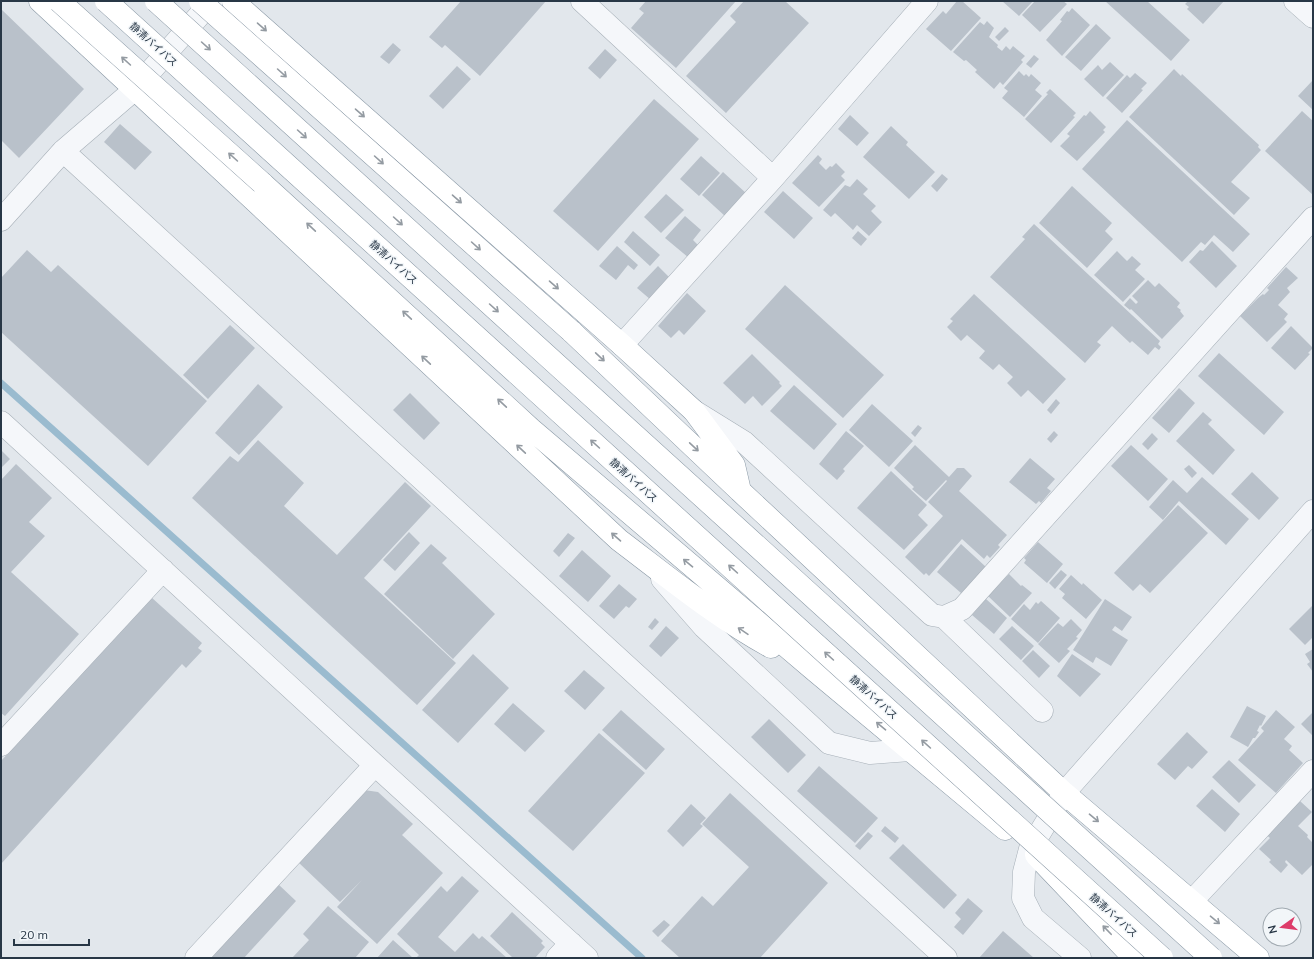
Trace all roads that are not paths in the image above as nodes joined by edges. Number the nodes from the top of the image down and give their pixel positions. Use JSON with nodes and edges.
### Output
{"nodes":[{"id":1,"x":40,"y":1,"type":"edge"},
{"id":2,"x":58,"y":1,"type":"edge"},
{"id":3,"x":106,"y":1,"type":"edge"},
{"id":4,"x":156,"y":1,"type":"edge"},
{"id":5,"x":200,"y":1,"type":"edge"},
{"id":6,"x":212,"y":1,"type":"edge"},
{"id":7,"x":233,"y":1,"type":"edge"},
{"id":8,"x":582,"y":1,"type":"edge"},
{"id":9,"x":927,"y":1,"type":"edge"},
{"id":10,"x":1295,"y":1,"type":"edge"},
{"id":11,"x":1313,"y":17,"type":"edge"},
{"id":12,"x":134,"y":90,"type":"junction"},
{"id":13,"x":63,"y":151,"type":"junction"},
{"id":14,"x":773,"y":178,"type":"junction"},
{"id":15,"x":1313,"y":218,"type":"edge"},
{"id":16,"x":1,"y":220,"type":"edge"},
{"id":17,"x":622,"y":345,"type":"junction"},
{"id":18,"x":694,"y":411,"type":"junction"},
{"id":19,"x":1,"y":422,"type":"edge"},
{"id":20,"x":740,"y":490,"type":"junction"},
{"id":21,"x":1313,"y":511,"type":"edge"},
{"id":22,"x":644,"y":558,"type":"junction"},
{"id":23,"x":163,"y":570,"type":"junction"},
{"id":24,"x":944,"y":617,"type":"junction"},
{"id":25,"x":814,"y":670,"type":"junction"},
{"id":26,"x":1042,"y":710,"type":"dead end"},
{"id":27,"x":1,"y":745,"type":"edge"},
{"id":28,"x":910,"y":750,"type":"junction"},
{"id":29,"x":375,"y":765,"type":"junction"},
{"id":30,"x":1313,"y":771,"type":"edge"},
{"id":31,"x":1064,"y":794,"type":"junction"},
{"id":32,"x":1030,"y":849,"type":"junction"},
{"id":33,"x":1192,"y":901,"type":"junction"},
{"id":34,"x":1239,"y":941,"type":"junction"},
{"id":35,"x":564,"y":950,"type":"edge"},
{"id":36,"x":196,"y":958,"type":"edge"},
{"id":37,"x":587,"y":958,"type":"edge"},
{"id":38,"x":946,"y":958,"type":"edge"},
{"id":39,"x":1080,"y":958,"type":"edge"},
{"id":40,"x":1134,"y":958,"type":"edge"},
{"id":41,"x":1162,"y":958,"type":"edge"},
{"id":42,"x":1211,"y":958,"type":"edge"},
{"id":43,"x":1258,"y":958,"type":"edge"},
{"id":44,"x":1263,"y":958,"type":"edge"}],
"edges":[{"from":1,"to":12,"type":"highway"},
{"from":25,"to":2,"type":"highway","one_way":true,"bridge":true},
{"from":41,"to":3,"type":"highway","name":"静清バイパス","one_way":true,"bridge":true},
{"from":4,"to":42,"type":"highway","one_way":true,"bridge":true},
{"from":5,"to":20,"type":"highway","one_way":true,"bridge":true},
{"from":6,"to":12,"type":"street"},
{"from":7,"to":17,"type":"highway","one_way":true},
{"from":8,"to":14,"type":"street"},
{"from":9,"to":14,"type":"street"},
{"from":10,"to":11,"type":"street"},
{"from":12,"to":13,"type":"street"},
{"from":22,"to":12,"type":"highway","one_way":true},
{"from":13,"to":16,"type":"street"},
{"from":13,"to":38,"type":"street"},
{"from":14,"to":17,"type":"street"},
{"from":15,"to":24,"type":"street"},
{"from":17,"to":18,"type":"highway"},
{"from":18,"to":20,"type":"highway"},
{"from":18,"to":24,"type":"street"},
{"from":19,"to":23,"type":"street"},
{"from":20,"to":31,"type":"highway"},
{"from":21,"to":31,"type":"street"},
{"from":25,"to":22,"type":"highway","one_way":true},
{"from":22,"to":28,"type":"street"},
{"from":23,"to":27,"type":"street"},
{"from":23,"to":29,"type":"street"},
{"from":24,"to":26,"type":"street"},
{"from":28,"to":25,"type":"highway","one_way":true},
{"from":28,"to":32,"type":"highway"},
{"from":29,"to":35,"type":"street"},
{"from":29,"to":36,"type":"street"},
{"from":30,"to":33,"type":"street"},
{"from":31,"to":32,"type":"street"},
{"from":31,"to":33,"type":"highway","one_way":true},
{"from":32,"to":39,"type":"street"},
{"from":40,"to":32,"type":"highway","one_way":true},
{"from":33,"to":34,"type":"highway","one_way":true},
{"from":34,"to":43,"type":"highway"},
{"from":34,"to":44,"type":"highway"},
{"from":35,"to":37,"type":"street"}]}
